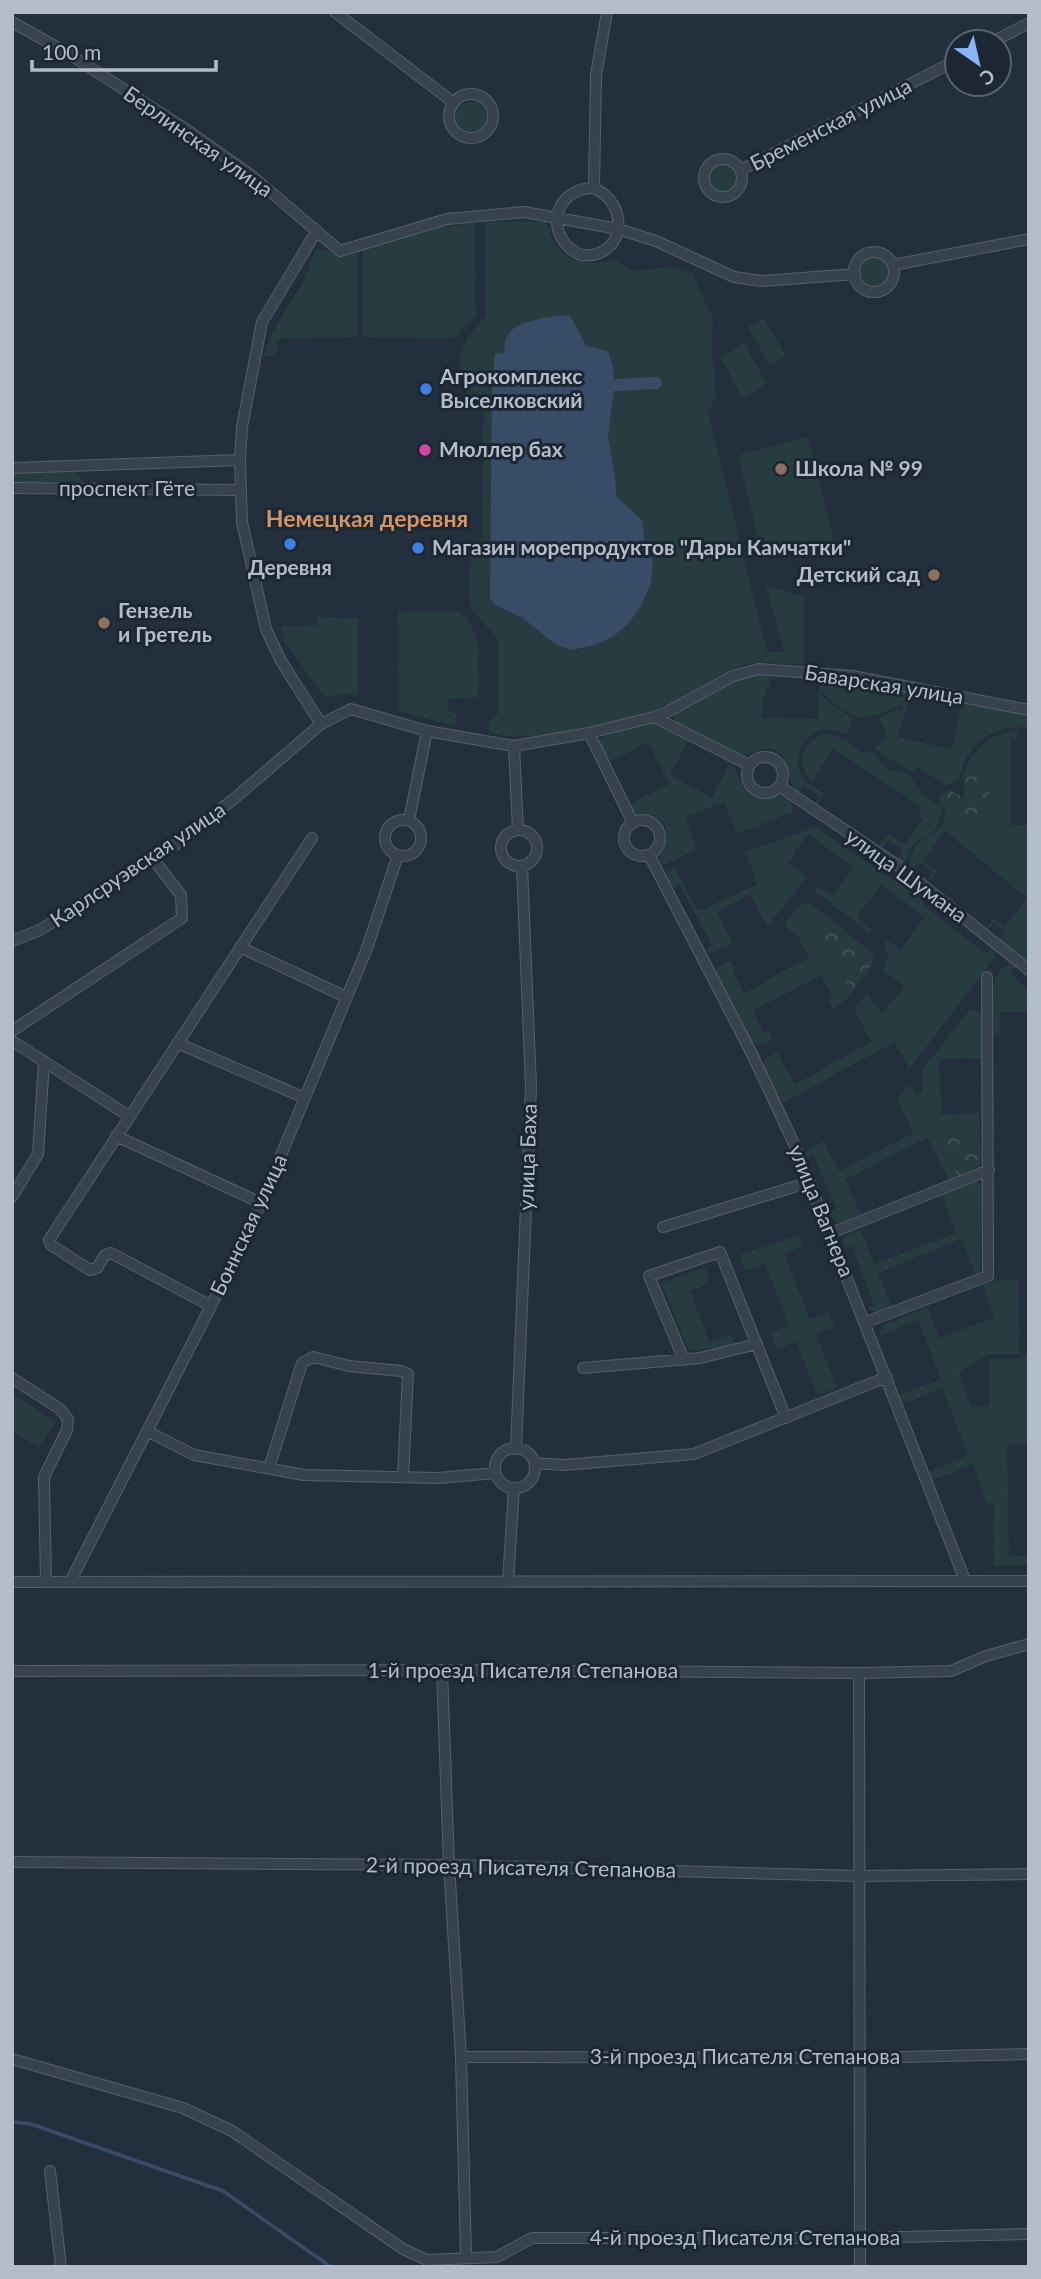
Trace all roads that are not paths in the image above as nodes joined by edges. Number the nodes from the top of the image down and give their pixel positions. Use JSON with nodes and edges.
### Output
{"nodes":[{"id":1,"x":335,"y":12,"type":"edge"},
{"id":2,"x":607,"y":12,"type":"edge"},
{"id":3,"x":12,"y":22,"type":"edge"},
{"id":4,"x":1029,"y":23,"type":"edge"},
{"id":5,"x":1013,"y":31,"type":"edge"},
{"id":6,"x":943,"y":67,"type":"edge"},
{"id":7,"x":454,"y":103,"type":"junction"},
{"id":8,"x":741,"y":170,"type":"dead end"},
{"id":9,"x":594,"y":188,"type":"junction"},
{"id":10,"x":557,"y":218,"type":"junction"},
{"id":11,"x":618,"y":229,"type":"junction"},
{"id":12,"x":316,"y":232,"type":"junction"},
{"id":13,"x":1029,"y":239,"type":"edge"},
{"id":14,"x":893,"y":265,"type":"junction"},
{"id":15,"x":855,"y":274,"type":"junction"},
{"id":16,"x":240,"y":460,"type":"junction"},
{"id":17,"x":12,"y":468,"type":"edge"},
{"id":18,"x":12,"y":488,"type":"edge"},
{"id":19,"x":241,"y":490,"type":"junction"},
{"id":20,"x":1029,"y":710,"type":"edge"},
{"id":21,"x":654,"y":717,"type":"junction"},
{"id":22,"x":321,"y":724,"type":"junction"},
{"id":23,"x":427,"y":731,"type":"junction"},
{"id":24,"x":589,"y":733,"type":"junction"},
{"id":25,"x":514,"y":746,"type":"junction"},
{"id":26,"x":749,"y":765,"type":"junction"},
{"id":27,"x":779,"y":786,"type":"junction"},
{"id":28,"x":409,"y":820,"type":"junction"},
{"id":29,"x":633,"y":823,"type":"junction"},
{"id":30,"x":518,"y":830,"type":"junction"},
{"id":31,"x":312,"y":838,"type":"dead end"},
{"id":32,"x":398,"y":855,"type":"junction"},
{"id":33,"x":649,"y":855,"type":"junction"},
{"id":34,"x":153,"y":859,"type":"junction"},
{"id":35,"x":522,"y":866,"type":"junction"},
{"id":36,"x":12,"y":941,"type":"edge"},
{"id":37,"x":240,"y":947,"type":"junction"},
{"id":38,"x":1029,"y":970,"type":"edge"},
{"id":39,"x":987,"y":977,"type":"dead end"},
{"id":40,"x":346,"y":997,"type":"junction"},
{"id":41,"x":12,"y":1031,"type":"edge"},
{"id":42,"x":12,"y":1041,"type":"edge"},
{"id":43,"x":177,"y":1042,"type":"junction"},
{"id":44,"x":44,"y":1061,"type":"junction"},
{"id":45,"x":305,"y":1098,"type":"junction"},
{"id":46,"x":129,"y":1116,"type":"junction"},
{"id":47,"x":116,"y":1136,"type":"junction"},
{"id":48,"x":989,"y":1170,"type":"junction"},
{"id":49,"x":810,"y":1182,"type":"junction"},
{"id":50,"x":12,"y":1197,"type":"edge"},
{"id":51,"x":261,"y":1203,"type":"junction"},
{"id":52,"x":663,"y":1227,"type":"dead end"},
{"id":53,"x":831,"y":1233,"type":"junction"},
{"id":54,"x":211,"y":1306,"type":"junction"},
{"id":55,"x":866,"y":1322,"type":"junction"},
{"id":56,"x":757,"y":1344,"type":"junction"},
{"id":57,"x":684,"y":1360,"type":"junction"},
{"id":58,"x":583,"y":1368,"type":"dead end"},
{"id":59,"x":887,"y":1377,"type":"junction"},
{"id":60,"x":12,"y":1378,"type":"edge"},
{"id":61,"x":786,"y":1418,"type":"junction"},
{"id":62,"x":147,"y":1431,"type":"junction"},
{"id":63,"x":516,"y":1449,"type":"junction"},
{"id":64,"x":534,"y":1464,"type":"junction"},
{"id":65,"x":269,"y":1468,"type":"junction"},
{"id":66,"x":496,"y":1474,"type":"junction"},
{"id":67,"x":402,"y":1477,"type":"junction"},
{"id":68,"x":514,"y":1488,"type":"junction"},
{"id":69,"x":965,"y":1580,"type":"junction"},
{"id":70,"x":1029,"y":1581,"type":"edge"},
{"id":71,"x":12,"y":1582,"type":"edge"},
{"id":72,"x":46,"y":1582,"type":"junction"},
{"id":73,"x":70,"y":1582,"type":"junction"},
{"id":74,"x":508,"y":1582,"type":"junction"},
{"id":75,"x":1029,"y":1644,"type":"edge"},
{"id":76,"x":442,"y":1670,"type":"junction"},
{"id":77,"x":12,"y":1671,"type":"edge"},
{"id":78,"x":859,"y":1673,"type":"junction"},
{"id":79,"x":12,"y":1861,"type":"edge"},
{"id":80,"x":449,"y":1866,"type":"junction"},
{"id":81,"x":1029,"y":1874,"type":"edge"},
{"id":82,"x":859,"y":1876,"type":"junction"},
{"id":83,"x":1029,"y":2054,"type":"edge"},
{"id":84,"x":461,"y":2057,"type":"junction"},
{"id":85,"x":859,"y":2058,"type":"junction"},
{"id":86,"x":12,"y":2059,"type":"edge"},
{"id":87,"x":50,"y":2171,"type":"dead end"},
{"id":88,"x":1029,"y":2234,"type":"edge"},
{"id":89,"x":859,"y":2238,"type":"junction"},
{"id":90,"x":466,"y":2258,"type":"junction"},
{"id":91,"x":61,"y":2267,"type":"edge"},
{"id":92,"x":860,"y":2267,"type":"edge"}],
"edges":[{"from":1,"to":7,"type":"street"},
{"from":2,"to":9,"type":"street"},
{"from":3,"to":12,"type":"street","name":"Берлинская улица"},
{"from":4,"to":5,"type":"street"},
{"from":6,"to":8,"type":"street","name":"Бременская улица"},
{"from":7,"to":7,"type":"street"},
{"from":9,"to":10,"type":"street"},
{"from":9,"to":11,"type":"street"},
{"from":10,"to":11,"type":"street"},
{"from":10,"to":11,"type":"street"},
{"from":10,"to":12,"type":"street","name":"Берлинская улица"},
{"from":11,"to":15,"type":"street"},
{"from":12,"to":16,"type":"street"},
{"from":13,"to":14,"type":"street"},
{"from":14,"to":15,"type":"street"},
{"from":14,"to":15,"type":"street"},
{"from":16,"to":17,"type":"street","name":"проспект Гёте"},
{"from":16,"to":19,"type":"street"},
{"from":18,"to":19,"type":"street","name":"проспект Гёте"},
{"from":19,"to":22,"type":"street"},
{"from":20,"to":21,"type":"street","name":"Баварская улица"},
{"from":21,"to":24,"type":"street","name":"Баварская улица"},
{"from":21,"to":26,"type":"street"},
{"from":22,"to":23,"type":"street","name":"Баварская улица"},
{"from":22,"to":34,"type":"street","name":"Карлсруэвская улица"},
{"from":23,"to":25,"type":"street","name":"Баварская улица"},
{"from":23,"to":28,"type":"street"},
{"from":24,"to":25,"type":"street","name":"Баварская улица"},
{"from":24,"to":29,"type":"street"},
{"from":25,"to":30,"type":"street"},
{"from":26,"to":27,"type":"street"},
{"from":26,"to":27,"type":"street"},
{"from":27,"to":38,"type":"street","name":"улица Шумана"},
{"from":28,"to":32,"type":"street"},
{"from":28,"to":32,"type":"street"},
{"from":29,"to":33,"type":"street"},
{"from":29,"to":33,"type":"street"},
{"from":30,"to":35,"type":"street"},
{"from":30,"to":35,"type":"street"},
{"from":31,"to":37,"type":"street"},
{"from":32,"to":40,"type":"street","name":"Боннская улица"},
{"from":33,"to":49,"type":"street","name":"улица Вагнера"},
{"from":34,"to":36,"type":"street","name":"Карлсруэвская улица"},
{"from":34,"to":41,"type":"street"},
{"from":35,"to":63,"type":"street","name":"улица Баха"},
{"from":37,"to":40,"type":"street"},
{"from":37,"to":43,"type":"street"},
{"from":39,"to":48,"type":"street"},
{"from":40,"to":45,"type":"street","name":"Боннская улица"},
{"from":42,"to":44,"type":"street"},
{"from":43,"to":45,"type":"street"},
{"from":43,"to":46,"type":"street"},
{"from":44,"to":46,"type":"street"},
{"from":44,"to":50,"type":"street"},
{"from":45,"to":51,"type":"street","name":"Боннская улица"},
{"from":46,"to":47,"type":"street"},
{"from":47,"to":51,"type":"street"},
{"from":47,"to":54,"type":"street"},
{"from":48,"to":53,"type":"street"},
{"from":48,"to":55,"type":"street"},
{"from":49,"to":52,"type":"street"},
{"from":49,"to":53,"type":"street","name":"улица Вагнера"},
{"from":51,"to":54,"type":"street","name":"Боннская улица"},
{"from":53,"to":55,"type":"street","name":"улица Вагнера"},
{"from":54,"to":62,"type":"street","name":"Боннская улица"},
{"from":55,"to":59,"type":"street","name":"улица Вагнера"},
{"from":56,"to":57,"type":"street"},
{"from":56,"to":57,"type":"street"},
{"from":56,"to":61,"type":"street"},
{"from":57,"to":58,"type":"street"},
{"from":59,"to":61,"type":"street"},
{"from":59,"to":69,"type":"street","name":"улица Вагнера"},
{"from":60,"to":72,"type":"street"},
{"from":61,"to":64,"type":"street"},
{"from":62,"to":65,"type":"street"},
{"from":62,"to":73,"type":"street","name":"Боннская улица"},
{"from":63,"to":64,"type":"street"},
{"from":63,"to":66,"type":"street"},
{"from":64,"to":68,"type":"street"},
{"from":65,"to":67,"type":"street"},
{"from":65,"to":67,"type":"street"},
{"from":66,"to":67,"type":"street"},
{"from":66,"to":68,"type":"street"},
{"from":68,"to":74,"type":"street"},
{"from":69,"to":70,"type":"street"},
{"from":69,"to":74,"type":"street"},
{"from":71,"to":72,"type":"street"},
{"from":72,"to":73,"type":"street"},
{"from":73,"to":74,"type":"street"},
{"from":75,"to":78,"type":"street","name":"1-й проезд Писателя Степанова"},
{"from":76,"to":77,"type":"street","name":"1-й проезд Писателя Степанова"},
{"from":76,"to":78,"type":"street","name":"1-й проезд Писателя Степанова"},
{"from":76,"to":80,"type":"street"},
{"from":78,"to":82,"type":"street"},
{"from":79,"to":80,"type":"street","name":"2-й проезд Писателя Степанова"},
{"from":80,"to":82,"type":"street","name":"2-й проезд Писателя Степанова"},
{"from":80,"to":84,"type":"street"},
{"from":81,"to":82,"type":"street","name":"2-й проезд Писателя Степанова"},
{"from":82,"to":85,"type":"street"},
{"from":83,"to":85,"type":"street","name":"3-й проезд Писателя Степанова"},
{"from":84,"to":85,"type":"street","name":"3-й проезд Писателя Степанова"},
{"from":84,"to":90,"type":"street"},
{"from":85,"to":89,"type":"street"},
{"from":86,"to":90,"type":"street"},
{"from":87,"to":91,"type":"street"},
{"from":88,"to":89,"type":"street","name":"4-й проезд Писателя Степанова"},
{"from":89,"to":90,"type":"street","name":"4-й проезд Писателя Степанова"},
{"from":89,"to":92,"type":"street"}]}
